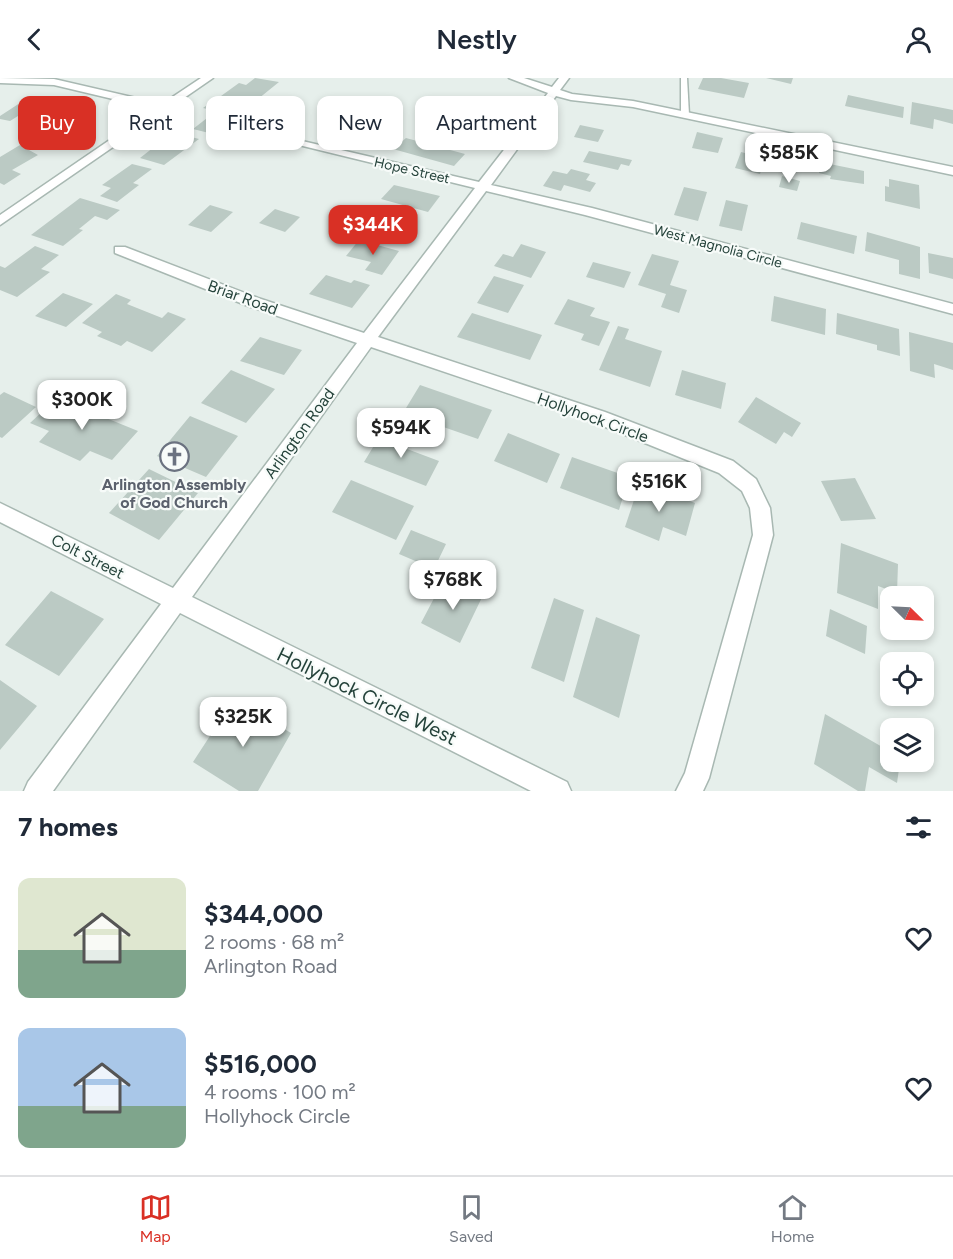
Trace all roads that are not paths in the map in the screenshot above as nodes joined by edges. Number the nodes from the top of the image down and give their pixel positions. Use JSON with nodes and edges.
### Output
{"nodes":[{"id":1,"x":208,"y":78,"type":"edge"},
{"id":2,"x":514,"y":78,"type":"edge"},
{"id":3,"x":684,"y":78,"type":"edge"},
{"id":4,"x":0,"y":80,"type":"edge"},
{"id":5,"x":559,"y":85,"type":"edge"},
{"id":6,"x":113,"y":96,"type":"edge"},
{"id":7,"x":182,"y":96,"type":"edge"},
{"id":8,"x":685,"y":115,"type":"junction"},
{"id":9,"x":305,"y":145,"type":"edge"},
{"id":10,"x":108,"y":147,"type":"edge"},
{"id":11,"x":953,"y":171,"type":"edge"},
{"id":12,"x":483,"y":186,"type":"junction"},
{"id":13,"x":0,"y":221,"type":"edge"},
{"id":14,"x":120,"y":250,"type":"dead end"},
{"id":15,"x":953,"y":309,"type":"edge"},
{"id":16,"x":367,"y":341,"type":"junction"},
{"id":17,"x":0,"y":512,"type":"edge"},
{"id":18,"x":176,"y":601,"type":"junction"},
{"id":19,"x":37,"y":791,"type":"edge"},
{"id":20,"x":558,"y":791,"type":"edge"},
{"id":21,"x":689,"y":791,"type":"edge"}],
"edges":[{"from":1,"to":7,"type":"street"},
{"from":2,"to":5,"type":"street"},
{"from":3,"to":8,"type":"lane"},
{"from":4,"to":6,"type":"street"},
{"from":5,"to":8,"type":"street"},
{"from":5,"to":12,"type":"street","name":"Arlington Road"},
{"from":8,"to":11,"type":"street"},
{"from":9,"to":12,"type":"street","name":"Hope Street"},
{"from":10,"to":13,"type":"street"},
{"from":12,"to":15,"type":"street","name":"West Magnolia Circle"},
{"from":12,"to":16,"type":"street","name":"Arlington Road"},
{"from":14,"to":16,"type":"street","name":"Briar Road"},
{"from":16,"to":18,"type":"street","name":"Arlington Road"},
{"from":16,"to":21,"type":"street","name":"Hollyhock Circle"},
{"from":17,"to":18,"type":"street","name":"Colt Street"},
{"from":18,"to":19,"type":"street","name":"Arlington Road"},
{"from":18,"to":20,"type":"street","name":"Hollyhock Circle West"}]}
